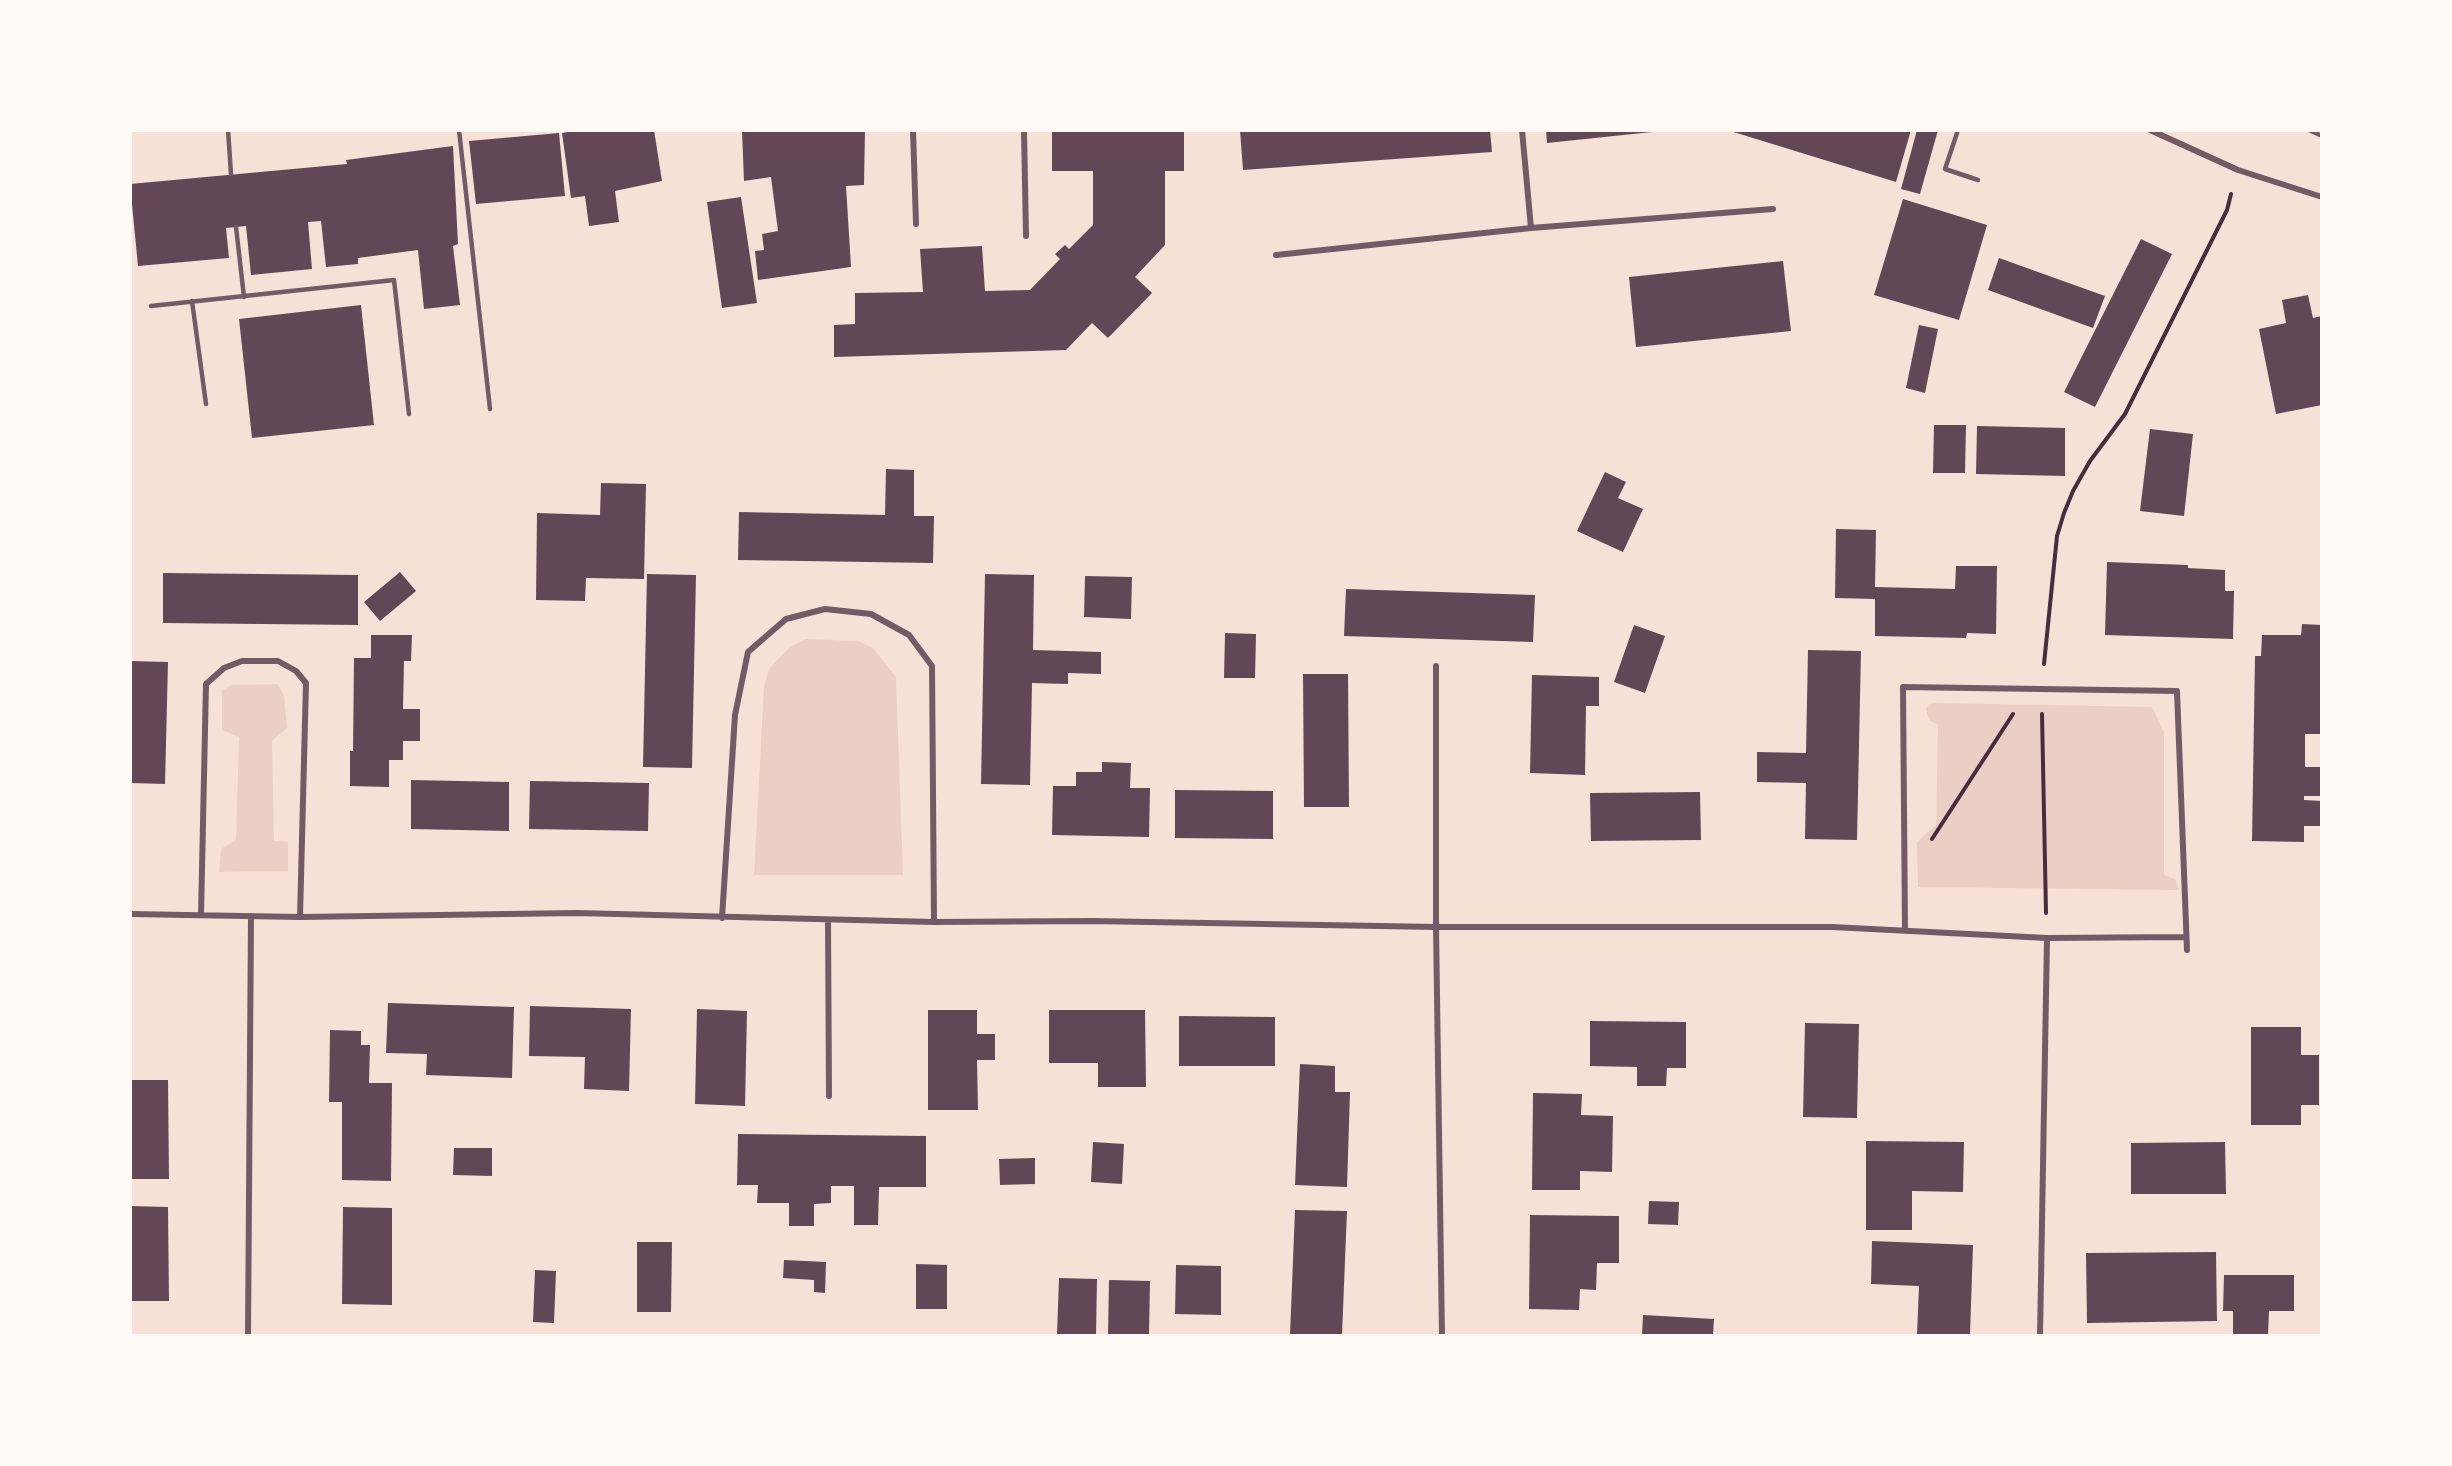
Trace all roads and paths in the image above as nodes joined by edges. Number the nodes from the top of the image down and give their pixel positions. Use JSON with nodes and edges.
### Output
{"nodes":[{"id":1,"x":228,"y":130,"type":"edge"},
{"id":2,"x":459,"y":130,"type":"edge"},
{"id":3,"x":913,"y":130,"type":"edge"},
{"id":4,"x":1024,"y":130,"type":"edge"},
{"id":5,"x":1522,"y":130,"type":"edge"},
{"id":6,"x":1958,"y":130,"type":"edge"},
{"id":7,"x":2150,"y":130,"type":"edge"},
{"id":8,"x":2309,"y":130,"type":"edge"},
{"id":9,"x":2322,"y":136,"type":"edge"},
{"id":10,"x":2238,"y":170,"type":"junction"},
{"id":11,"x":231,"y":174,"type":"dead end"},
{"id":12,"x":1978,"y":180,"type":"dead end"},
{"id":13,"x":2322,"y":197,"type":"edge"},
{"id":14,"x":1773,"y":209,"type":"dead end"},
{"id":15,"x":916,"y":224,"type":"dead end"},
{"id":16,"x":236,"y":227,"type":"dead end"},
{"id":17,"x":1531,"y":228,"type":"junction"},
{"id":18,"x":1026,"y":236,"type":"dead end"},
{"id":19,"x":1276,"y":255,"type":"dead end"},
{"id":20,"x":244,"y":297,"type":"junction"},
{"id":21,"x":192,"y":301,"type":"junction"},
{"id":22,"x":152,"y":306,"type":"dead end"},
{"id":23,"x":206,"y":404,"type":"dead end"},
{"id":24,"x":490,"y":409,"type":"dead end"},
{"id":25,"x":409,"y":414,"type":"dead end"},
{"id":26,"x":1436,"y":666,"type":"dead end"},
{"id":27,"x":2042,"y":690,"type":"junction"},
{"id":28,"x":1929,"y":843,"type":"dead end"},
{"id":29,"x":130,"y":914,"type":"edge"},
{"id":30,"x":201,"y":915,"type":"junction"},
{"id":31,"x":251,"y":916,"type":"junction"},
{"id":32,"x":300,"y":916,"type":"junction"},
{"id":33,"x":722,"y":918,"type":"junction"},
{"id":34,"x":828,"y":920,"type":"junction"},
{"id":35,"x":934,"y":922,"type":"junction"},
{"id":36,"x":1436,"y":927,"type":"junction"},
{"id":37,"x":1905,"y":930,"type":"junction"},
{"id":38,"x":2186,"y":937,"type":"junction"},
{"id":39,"x":2047,"y":938,"type":"junction"},
{"id":40,"x":2187,"y":950,"type":"dead end"},
{"id":41,"x":829,"y":1096,"type":"dead end"},
{"id":42,"x":248,"y":1335,"type":"edge"},
{"id":43,"x":1442,"y":1335,"type":"edge"},
{"id":44,"x":2040,"y":1335,"type":"edge"}],
"edges":[{"from":1,"to":11,"type":"lane"},
{"from":2,"to":24,"type":"lane"},
{"from":3,"to":15,"type":"street"},
{"from":4,"to":18,"type":"street"},
{"from":5,"to":17,"type":"street"},
{"from":6,"to":12,"type":"lane"},
{"from":7,"to":10,"type":"street"},
{"from":8,"to":9,"type":"lane"},
{"from":10,"to":13,"type":"street"},
{"from":10,"to":27,"type":"path"},
{"from":14,"to":17,"type":"street"},
{"from":16,"to":20,"type":"lane"},
{"from":17,"to":19,"type":"street"},
{"from":20,"to":21,"type":"lane"},
{"from":20,"to":25,"type":"lane"},
{"from":21,"to":22,"type":"lane"},
{"from":21,"to":23,"type":"lane"},
{"from":26,"to":36,"type":"street"},
{"from":27,"to":28,"type":"path"},
{"from":27,"to":37,"type":"street"},
{"from":27,"to":38,"type":"street"},
{"from":27,"to":39,"type":"path"},
{"from":29,"to":30,"type":"street"},
{"from":30,"to":31,"type":"street"},
{"from":30,"to":32,"type":"street"},
{"from":31,"to":32,"type":"street"},
{"from":31,"to":42,"type":"street"},
{"from":32,"to":33,"type":"street"},
{"from":33,"to":34,"type":"street"},
{"from":33,"to":35,"type":"street"},
{"from":34,"to":35,"type":"street"},
{"from":34,"to":41,"type":"street"},
{"from":35,"to":36,"type":"street"},
{"from":36,"to":37,"type":"street"},
{"from":36,"to":43,"type":"street"},
{"from":37,"to":39,"type":"street"},
{"from":38,"to":39,"type":"street"},
{"from":38,"to":40,"type":"street"},
{"from":39,"to":44,"type":"street"}]}
